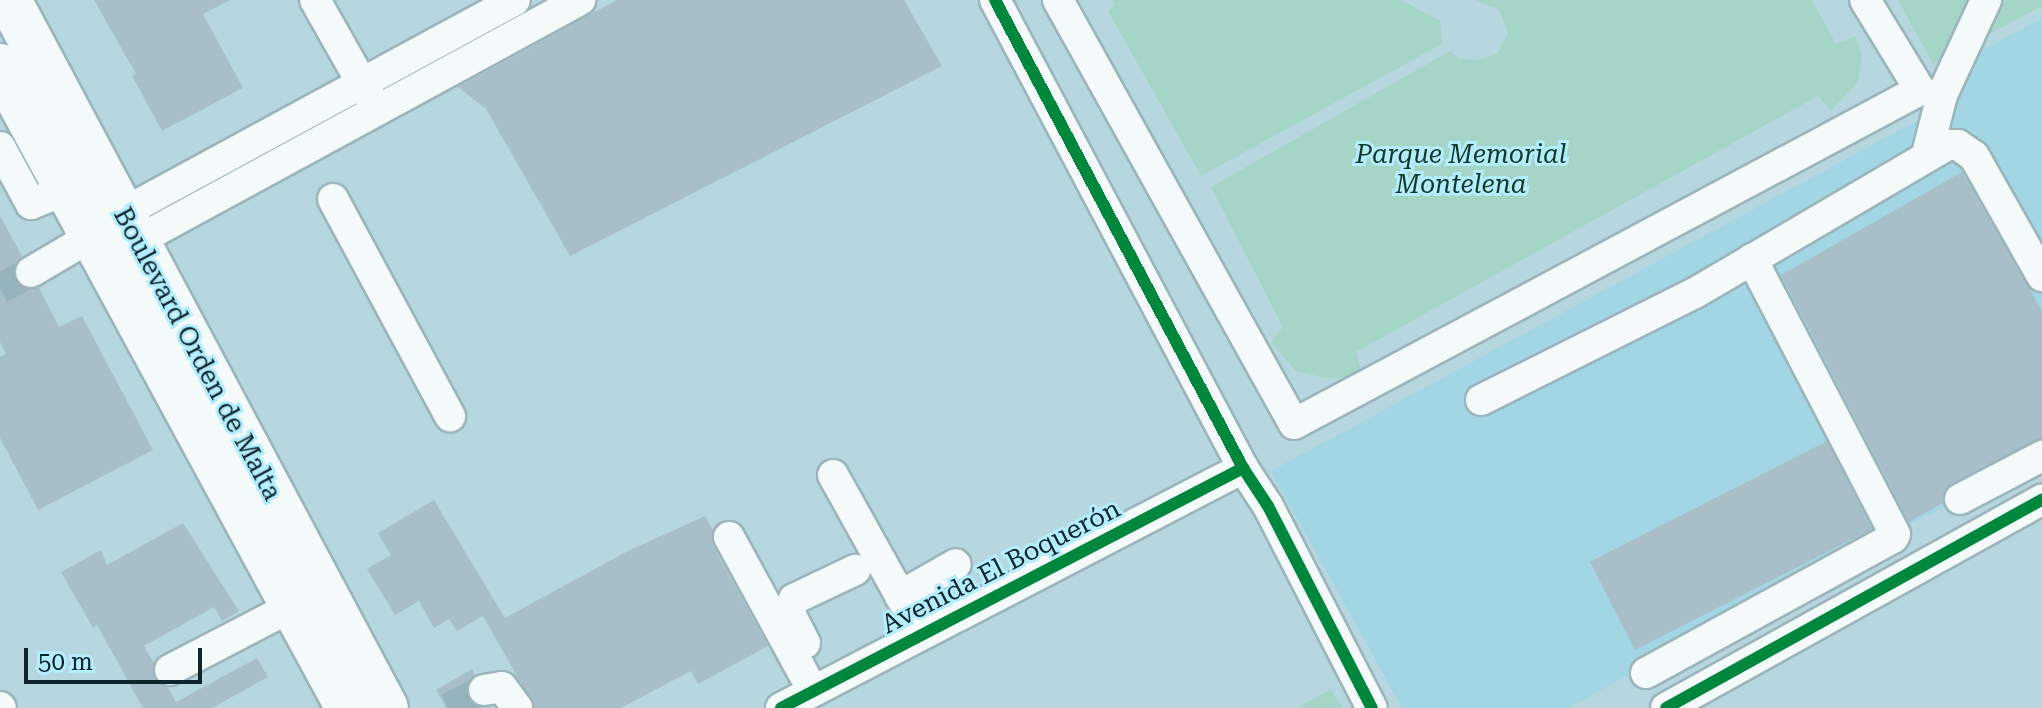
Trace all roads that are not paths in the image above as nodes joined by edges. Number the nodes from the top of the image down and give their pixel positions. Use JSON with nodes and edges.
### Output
{"nodes":[{"id":1,"x":9,"y":0,"type":"edge"},
{"id":2,"x":315,"y":0,"type":"edge"},
{"id":3,"x":515,"y":0,"type":"edge"},
{"id":4,"x":580,"y":0,"type":"edge"},
{"id":5,"x":995,"y":0,"type":"edge"},
{"id":6,"x":1058,"y":0,"type":"edge"},
{"id":7,"x":1865,"y":0,"type":"edge"},
{"id":8,"x":1986,"y":0,"type":"edge"},
{"id":9,"x":0,"y":66,"type":"edge"},
{"id":10,"x":362,"y":84,"type":"junction"},
{"id":11,"x":379,"y":111,"type":"junction"},
{"id":12,"x":0,"y":147,"type":"edge"},
{"id":13,"x":1927,"y":154,"type":"junction"},
{"id":14,"x":66,"y":190,"type":"junction"},
{"id":15,"x":333,"y":199,"type":"dead end"},
{"id":16,"x":116,"y":231,"type":"junction"},
{"id":17,"x":1752,"y":259,"type":"junction"},
{"id":18,"x":31,"y":272,"type":"tunnel mouth"},
{"id":19,"x":2042,"y":276,"type":"edge"},
{"id":20,"x":1481,"y":400,"type":"dead end"},
{"id":21,"x":450,"y":416,"type":"dead end"},
{"id":22,"x":2042,"y":456,"type":"edge"},
{"id":23,"x":1243,"y":468,"type":"junction"},
{"id":24,"x":833,"y":475,"type":"dead end"},
{"id":25,"x":1960,"y":499,"type":"dead end"},
{"id":26,"x":2042,"y":500,"type":"edge"},
{"id":27,"x":729,"y":537,"type":"dead end"},
{"id":28,"x":956,"y":564,"type":"dead end"},
{"id":29,"x":855,"y":570,"type":"dead end"},
{"id":30,"x":900,"y":596,"type":"junction"},
{"id":31,"x":291,"y":607,"type":"junction"},
{"id":32,"x":921,"y":633,"type":"junction"},
{"id":33,"x":170,"y":670,"type":"dead end"},
{"id":34,"x":1646,"y":673,"type":"dead end"},
{"id":35,"x":819,"y":687,"type":"junction"},
{"id":36,"x":484,"y":690,"type":"dead end"},
{"id":37,"x":353,"y":707,"type":"edge"},
{"id":38,"x":517,"y":708,"type":"edge"},
{"id":39,"x":781,"y":708,"type":"edge"},
{"id":40,"x":1372,"y":708,"type":"edge"},
{"id":41,"x":1666,"y":708,"type":"edge"}],
"edges":[{"from":1,"to":16,"type":"highway","name":"Boulevard Orden de Malta"},
{"from":2,"to":10,"type":"street"},
{"from":3,"to":10,"type":"street"},
{"from":4,"to":11,"type":"street"},
{"from":5,"to":23,"type":"street"},
{"from":6,"to":7,"type":"street"},
{"from":8,"to":13,"type":"street"},
{"from":9,"to":14,"type":"highway","name":"Boulevard Orden de Malta"},
{"from":10,"to":11,"type":"street"},
{"from":10,"to":16,"type":"street"},
{"from":11,"to":16,"type":"street"},
{"from":12,"to":14,"type":"street"},
{"from":13,"to":17,"type":"street"},
{"from":13,"to":19,"type":"street"},
{"from":14,"to":16,"type":"highway","name":"Boulevard Orden de Malta"},
{"from":15,"to":21,"type":"street"},
{"from":16,"to":18,"type":"street"},
{"from":16,"to":31,"type":"highway","name":"Boulevard Orden de Malta"},
{"from":16,"to":37,"type":"highway","name":"Boulevard Orden de Malta"},
{"from":17,"to":20,"type":"street"},
{"from":17,"to":34,"type":"street"},
{"from":22,"to":25,"type":"street"},
{"from":23,"to":32,"type":"street","name":"Avenida El Boquerón"},
{"from":23,"to":40,"type":"street"},
{"from":24,"to":30,"type":"street"},
{"from":26,"to":41,"type":"street"},
{"from":27,"to":35,"type":"street"},
{"from":28,"to":30,"type":"street"},
{"from":29,"to":35,"type":"street"},
{"from":30,"to":32,"type":"street"},
{"from":31,"to":33,"type":"street"},
{"from":31,"to":37,"type":"highway","name":"Boulevard Orden de Malta"},
{"from":32,"to":35,"type":"street","name":"Avenida El Boquerón"},
{"from":35,"to":39,"type":"street","name":"Avenida El Boquerón"},
{"from":36,"to":38,"type":"street"}]}
